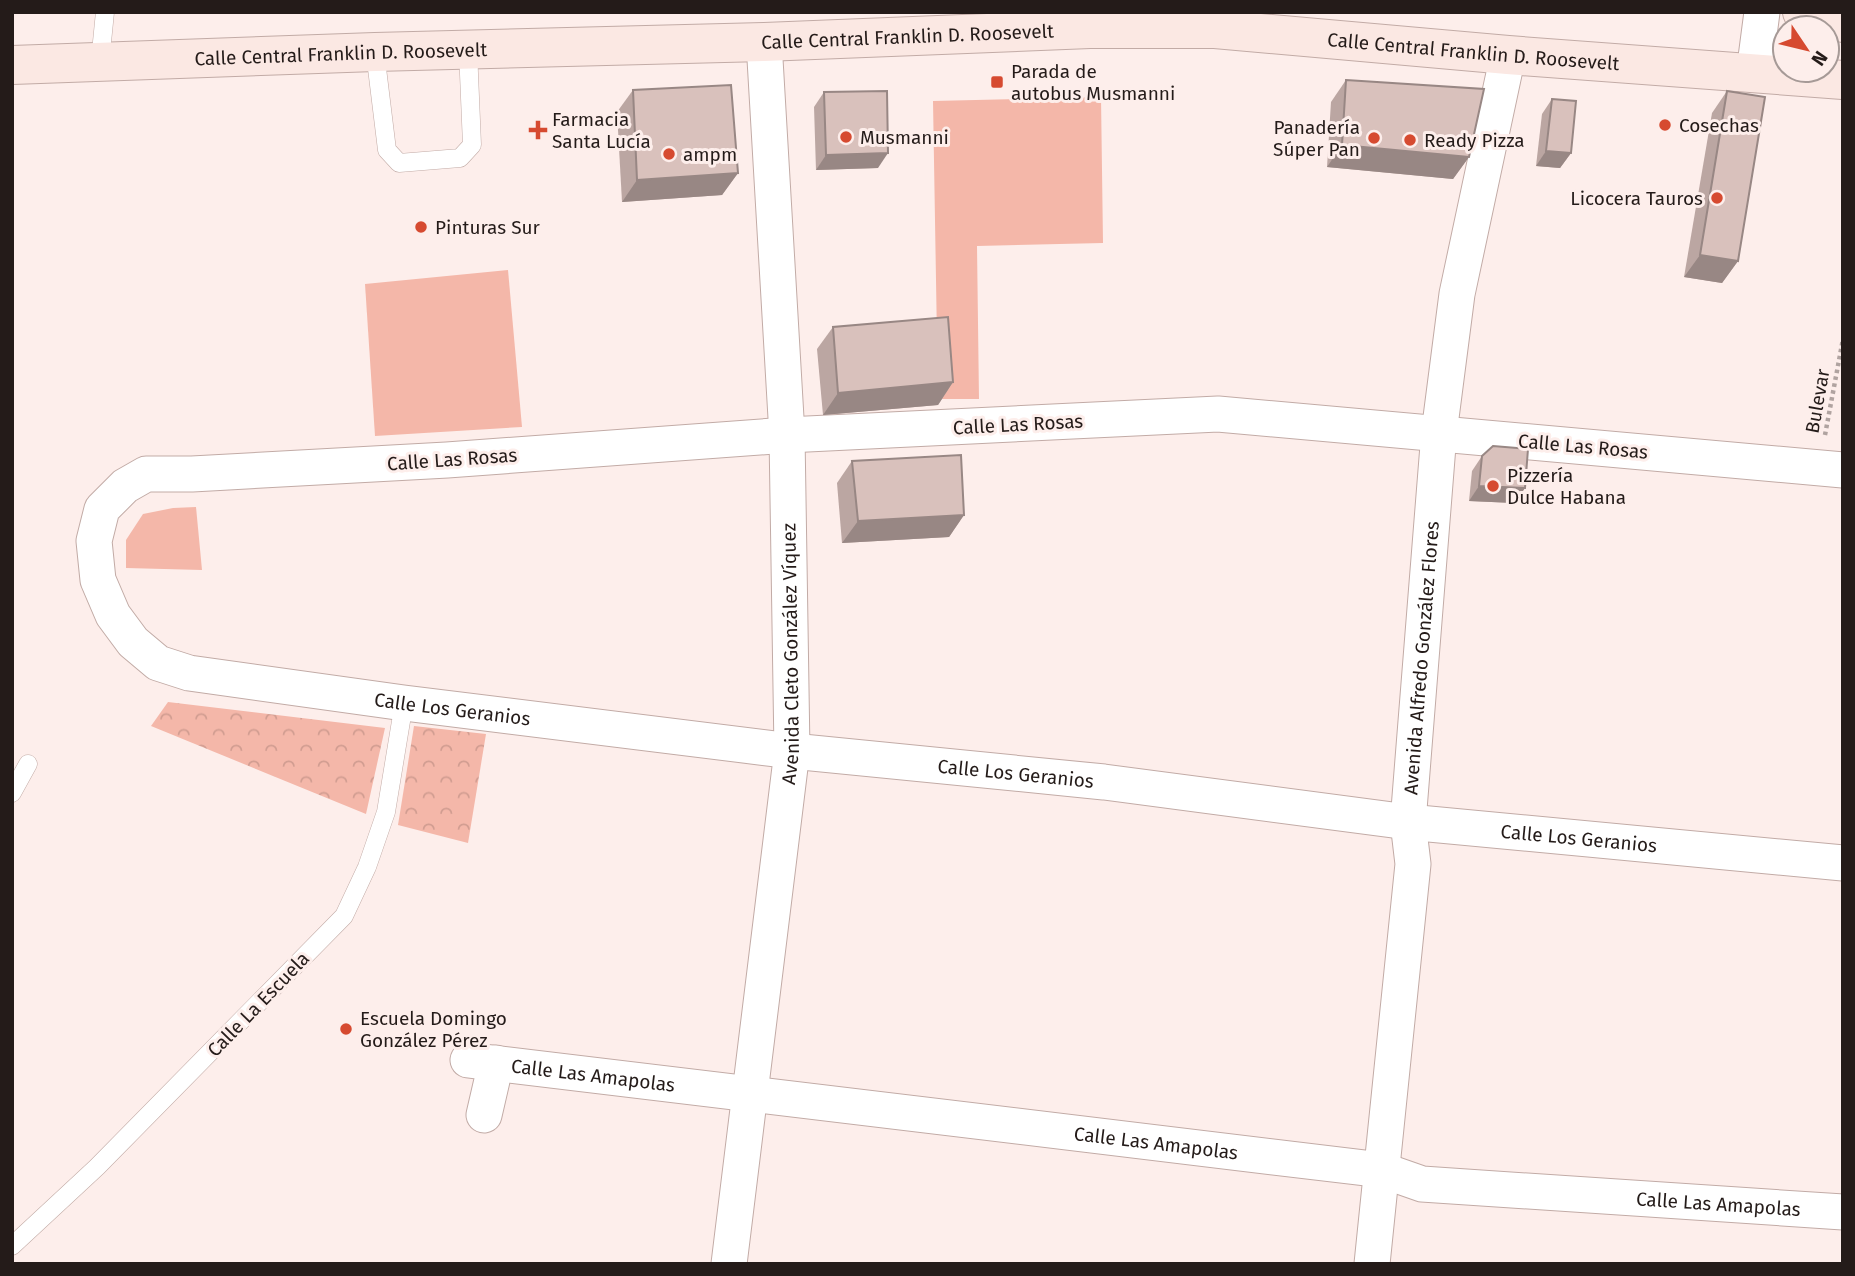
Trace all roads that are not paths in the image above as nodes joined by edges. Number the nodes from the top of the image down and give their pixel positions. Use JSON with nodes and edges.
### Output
{"nodes":[{"id":1,"x":105,"y":12,"type":"edge"},
{"id":2,"x":1762,"y":12,"type":"edge"},
{"id":3,"x":1802,"y":12,"type":"edge"},
{"id":4,"x":1215,"y":21,"type":"edge"},
{"id":5,"x":1843,"y":23,"type":"edge"},
{"id":6,"x":764,"y":42,"type":"junction"},
{"id":7,"x":468,"y":50,"type":"junction"},
{"id":8,"x":375,"y":52,"type":"junction"},
{"id":9,"x":1508,"y":55,"type":"junction"},
{"id":10,"x":100,"y":62,"type":"junction"},
{"id":11,"x":12,"y":65,"type":"edge"},
{"id":12,"x":1754,"y":73,"type":"junction"},
{"id":13,"x":1843,"y":80,"type":"edge"},
{"id":14,"x":1439,"y":433,"type":"junction"},
{"id":15,"x":787,"y":435,"type":"junction"},
{"id":16,"x":1831,"y":469,"type":"edge"},
{"id":17,"x":189,"y":673,"type":"joint"},
{"id":18,"x":404,"y":703,"type":"junction"},
{"id":19,"x":792,"y":751,"type":"junction"},
{"id":20,"x":28,"y":764,"type":"dead end"},
{"id":21,"x":12,"y":793,"type":"edge"},
{"id":22,"x":1408,"y":822,"type":"junction"},
{"id":23,"x":1843,"y":863,"type":"edge"},
{"id":24,"x":749,"y":1093,"type":"junction"},
{"id":25,"x":484,"y":1115,"type":"dead end"},
{"id":26,"x":1382,"y":1170,"type":"junction"},
{"id":27,"x":1843,"y":1212,"type":"edge"},
{"id":28,"x":12,"y":1246,"type":"edge"},
{"id":29,"x":729,"y":1264,"type":"edge"},
{"id":30,"x":1372,"y":1264,"type":"edge"}],
"edges":[{"from":1,"to":10,"type":"lane"},
{"from":2,"to":12,"type":"street"},
{"from":3,"to":5,"type":"main road"},
{"from":4,"to":6,"type":"main road","name":"Calle Central Franklin D. Roosevelt"},
{"from":4,"to":9,"type":"main road","name":"Calle Central Franklin D. Roosevelt"},
{"from":6,"to":7,"type":"main road","name":"Calle Central Franklin D. Roosevelt"},
{"from":6,"to":15,"type":"street","name":"Avenida Cleto González Víquez"},
{"from":7,"to":8,"type":"main road","name":"Calle Central Franklin D. Roosevelt"},
{"from":7,"to":8,"type":"lane"},
{"from":8,"to":10,"type":"main road","name":"Calle Central Franklin D. Roosevelt"},
{"from":9,"to":12,"type":"main road","name":"Calle Central Franklin D. Roosevelt"},
{"from":9,"to":14,"type":"street","name":"Avenida Alfredo González Flores"},
{"from":10,"to":11,"type":"main road","name":"Calle Central Franklin D. Roosevelt"},
{"from":12,"to":13,"type":"main road","name":"Calle Central Franklin D. Roosevelt"},
{"from":14,"to":15,"type":"street","name":"Calle Las Rosas"},
{"from":14,"to":16,"type":"street","name":"Calle Las Rosas"},
{"from":14,"to":22,"type":"street","name":"Avenida Alfredo González Flores"},
{"from":15,"to":17,"type":"street","name":"Calle Las Rosas"},
{"from":15,"to":19,"type":"street","name":"Avenida Cleto González Víquez"},
{"from":17,"to":18,"type":"street","name":"Calle Los Geranios"},
{"from":18,"to":19,"type":"street","name":"Calle Los Geranios"},
{"from":18,"to":28,"type":"lane","name":"Calle La Escuela"},
{"from":19,"to":22,"type":"street","name":"Calle Los Geranios"},
{"from":19,"to":24,"type":"street","name":"Avenida Cleto González Víquez"},
{"from":20,"to":21,"type":"lane"},
{"from":22,"to":23,"type":"street","name":"Calle Los Geranios"},
{"from":22,"to":26,"type":"street","name":"Avenida Alfredo González Flores"},
{"from":24,"to":25,"type":"street","name":"Calle Las Amapolas"},
{"from":24,"to":26,"type":"street","name":"Calle Las Amapolas"},
{"from":24,"to":29,"type":"street","name":"Avenida Cleto González Víquez"},
{"from":26,"to":27,"type":"street","name":"Calle Las Amapolas"},
{"from":26,"to":30,"type":"street","name":"Avenida Alfredo González Flores"}]}
